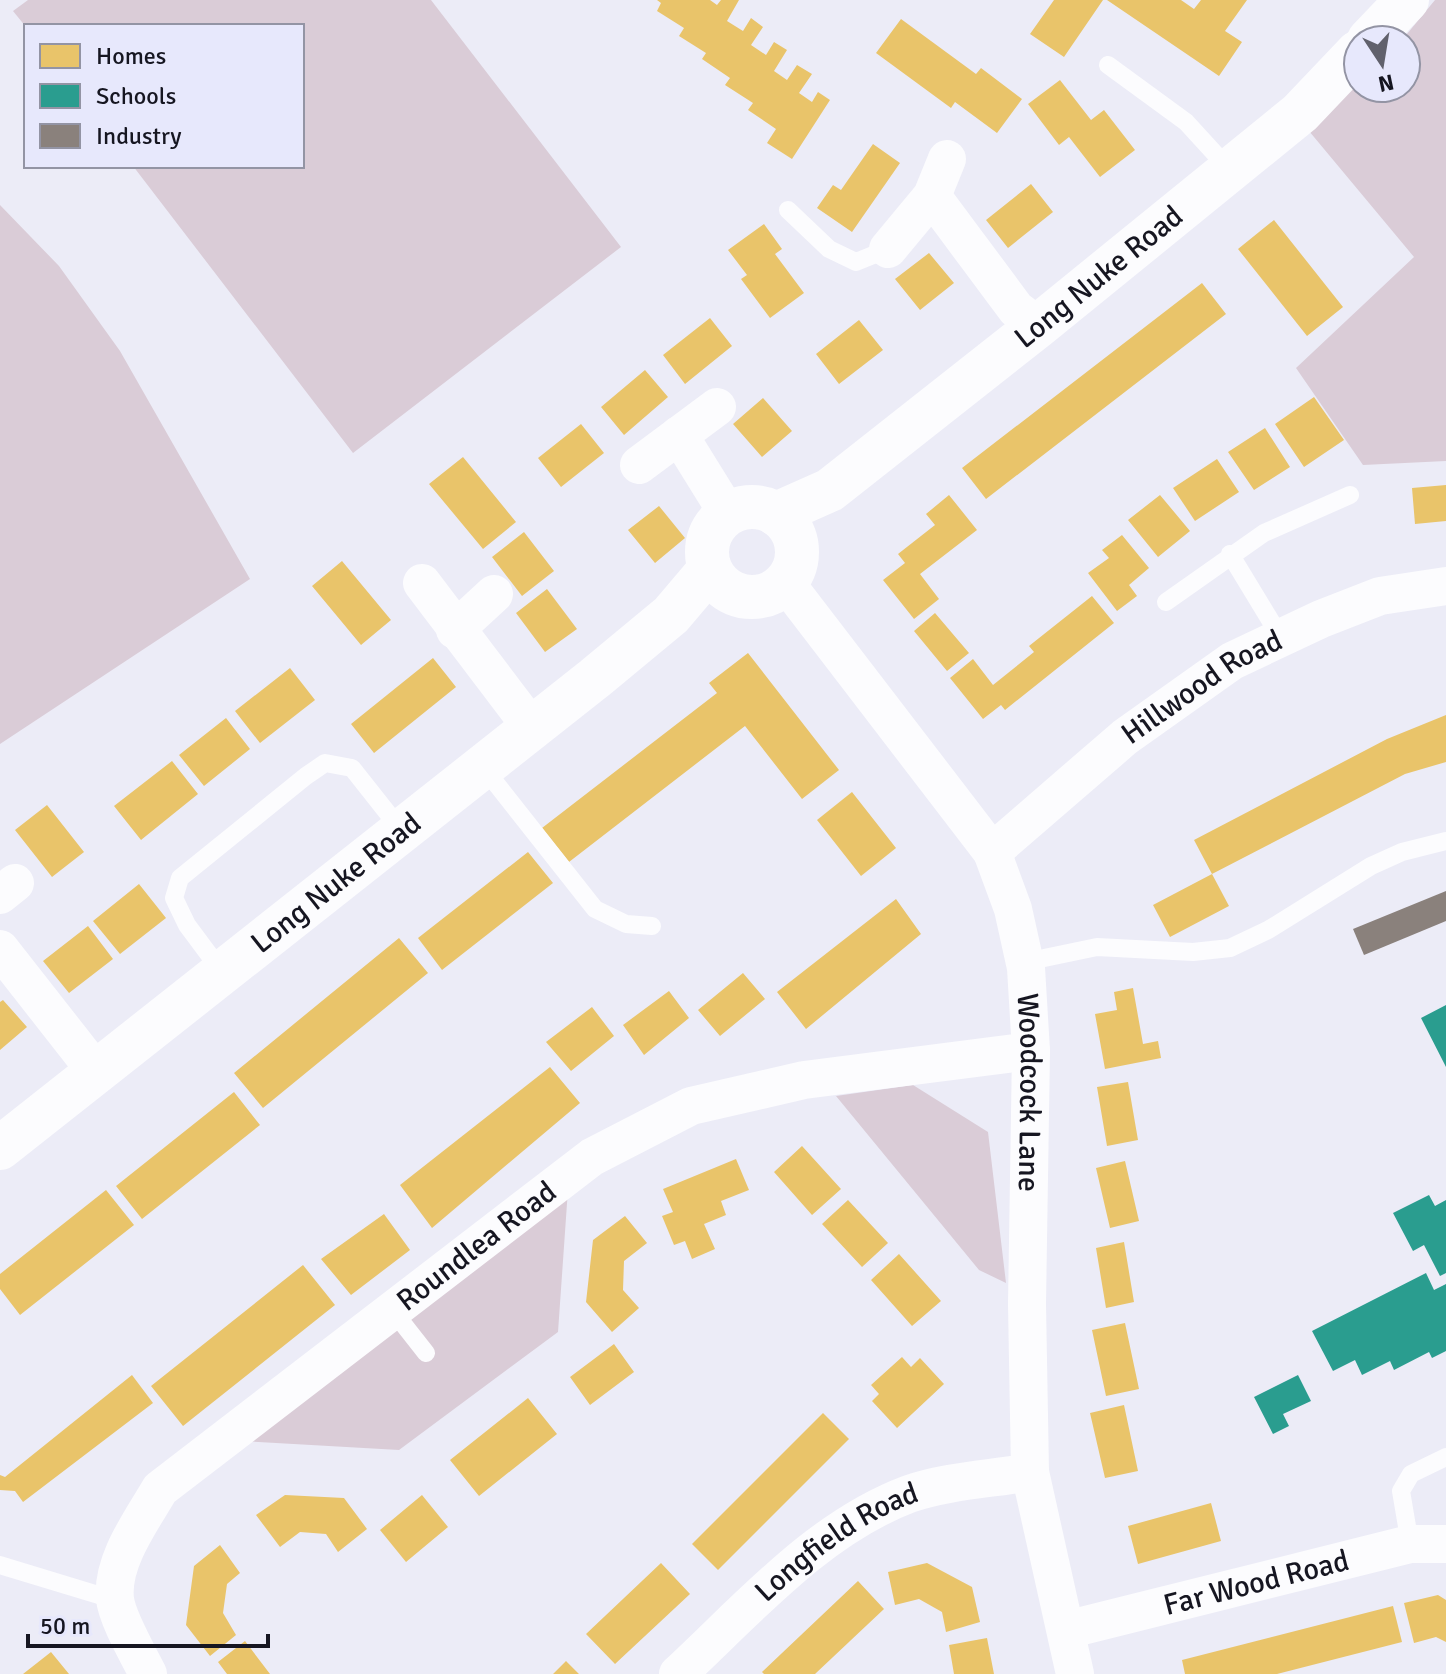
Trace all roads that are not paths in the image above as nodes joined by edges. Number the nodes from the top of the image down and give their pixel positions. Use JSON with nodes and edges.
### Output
{"nodes":[{"id":1,"x":1407,"y":0,"type":"edge"},
{"id":2,"x":1384,"y":24,"type":"edge"},
{"id":3,"x":1108,"y":65,"type":"dead end"},
{"id":4,"x":1342,"y":69,"type":"edge"},
{"id":5,"x":947,"y":159,"type":"dead end"},
{"id":6,"x":1229,"y":169,"type":"junction"},
{"id":7,"x":932,"y":196,"type":"junction"},
{"id":8,"x":788,"y":210,"type":"dead end"},
{"id":9,"x":888,"y":249,"type":"joint"},
{"id":10,"x":1038,"y":326,"type":"junction"},
{"id":11,"x":717,"y":407,"type":"dead end"},
{"id":12,"x":679,"y":435,"type":"junction"},
{"id":13,"x":639,"y":465,"type":"dead end"},
{"id":14,"x":1350,"y":495,"type":"dead end"},
{"id":15,"x":728,"y":514,"type":"junction"},
{"id":16,"x":786,"y":547,"type":"junction"},
{"id":17,"x":1230,"y":554,"type":"junction"},
{"id":18,"x":722,"y":581,"type":"junction"},
{"id":19,"x":422,"y":583,"type":"dead end"},
{"id":20,"x":1446,"y":586,"type":"edge"},
{"id":21,"x":494,"y":594,"type":"dead end"},
{"id":22,"x":1166,"y":602,"type":"dead end"},
{"id":23,"x":455,"y":630,"type":"junction"},
{"id":24,"x":1281,"y":638,"type":"junction"},
{"id":25,"x":532,"y":728,"type":"junction"},
{"id":26,"x":483,"y":767,"type":"junction"},
{"id":27,"x":401,"y":830,"type":"junction"},
{"id":28,"x":1446,"y":841,"type":"edge"},
{"id":29,"x":992,"y":852,"type":"junction"},
{"id":30,"x":652,"y":926,"type":"dead end"},
{"id":31,"x":0,"y":949,"type":"edge"},
{"id":32,"x":1025,"y":962,"type":"junction"},
{"id":33,"x":222,"y":972,"type":"junction"},
{"id":34,"x":1031,"y":1051,"type":"junction"},
{"id":35,"x":98,"y":1074,"type":"junction"},
{"id":36,"x":0,"y":1148,"type":"edge"},
{"id":37,"x":393,"y":1311,"type":"junction"},
{"id":38,"x":426,"y":1353,"type":"dead end"},
{"id":39,"x":1446,"y":1457,"type":"edge"},
{"id":40,"x":1030,"y":1472,"type":"junction"},
{"id":41,"x":1428,"y":1544,"type":"edge"},
{"id":42,"x":0,"y":1565,"type":"edge"},
{"id":43,"x":115,"y":1600,"type":"junction"},
{"id":44,"x":1066,"y":1630,"type":"junction"},
{"id":45,"x":148,"y":1674,"type":"edge"},
{"id":46,"x":678,"y":1674,"type":"edge"},
{"id":47,"x":1075,"y":1674,"type":"edge"}],
"edges":[{"from":1,"to":2,"type":"street"},
{"from":3,"to":6,"type":"lane"},
{"from":4,"to":6,"type":"street","name":"Long Nuke Road"},
{"from":5,"to":7,"type":"street"},
{"from":6,"to":10,"type":"street","name":"Long Nuke Road"},
{"from":7,"to":9,"type":"street"},
{"from":7,"to":10,"type":"street"},
{"from":8,"to":9,"type":"lane"},
{"from":10,"to":16,"type":"street","name":"Long Nuke Road"},
{"from":11,"to":12,"type":"street"},
{"from":12,"to":13,"type":"street"},
{"from":12,"to":15,"type":"street"},
{"from":14,"to":17,"type":"lane"},
{"from":15,"to":16,"type":"street","name":"Long Nuke Road"},
{"from":15,"to":18,"type":"street"},
{"from":16,"to":18,"type":"street","name":"Long Nuke Road"},
{"from":16,"to":29,"type":"street","name":"Woodcock Lane"},
{"from":17,"to":22,"type":"lane"},
{"from":17,"to":24,"type":"lane"},
{"from":18,"to":25,"type":"street","name":"Long Nuke Road"},
{"from":19,"to":23,"type":"street"},
{"from":20,"to":24,"type":"street","name":"Hillwood Road"},
{"from":21,"to":23,"type":"street"},
{"from":23,"to":25,"type":"street"},
{"from":24,"to":29,"type":"street","name":"Hillwood Road"},
{"from":25,"to":26,"type":"street","name":"Long Nuke Road"},
{"from":26,"to":27,"type":"street","name":"Long Nuke Road"},
{"from":26,"to":30,"type":"lane"},
{"from":27,"to":33,"type":"street","name":"Long Nuke Road"},
{"from":27,"to":33,"type":"lane"},
{"from":28,"to":32,"type":"lane"},
{"from":29,"to":32,"type":"street","name":"Woodcock Lane"},
{"from":31,"to":35,"type":"street"},
{"from":32,"to":34,"type":"street","name":"Woodcock Lane"},
{"from":33,"to":35,"type":"street","name":"Long Nuke Road"},
{"from":34,"to":37,"type":"street","name":"Roundlea Road"},
{"from":34,"to":40,"type":"street","name":"Woodcock Lane"},
{"from":35,"to":36,"type":"street","name":"Long Nuke Road"},
{"from":37,"to":38,"type":"lane"},
{"from":37,"to":43,"type":"street","name":"Roundlea Road"},
{"from":39,"to":41,"type":"lane"},
{"from":40,"to":44,"type":"street","name":"Woodcock Lane"},
{"from":40,"to":46,"type":"street","name":"Longfield Road"},
{"from":41,"to":44,"type":"street","name":"Far Wood Road"},
{"from":42,"to":43,"type":"lane"},
{"from":43,"to":45,"type":"street"},
{"from":44,"to":47,"type":"street","name":"Woodcock Lane"}]}
